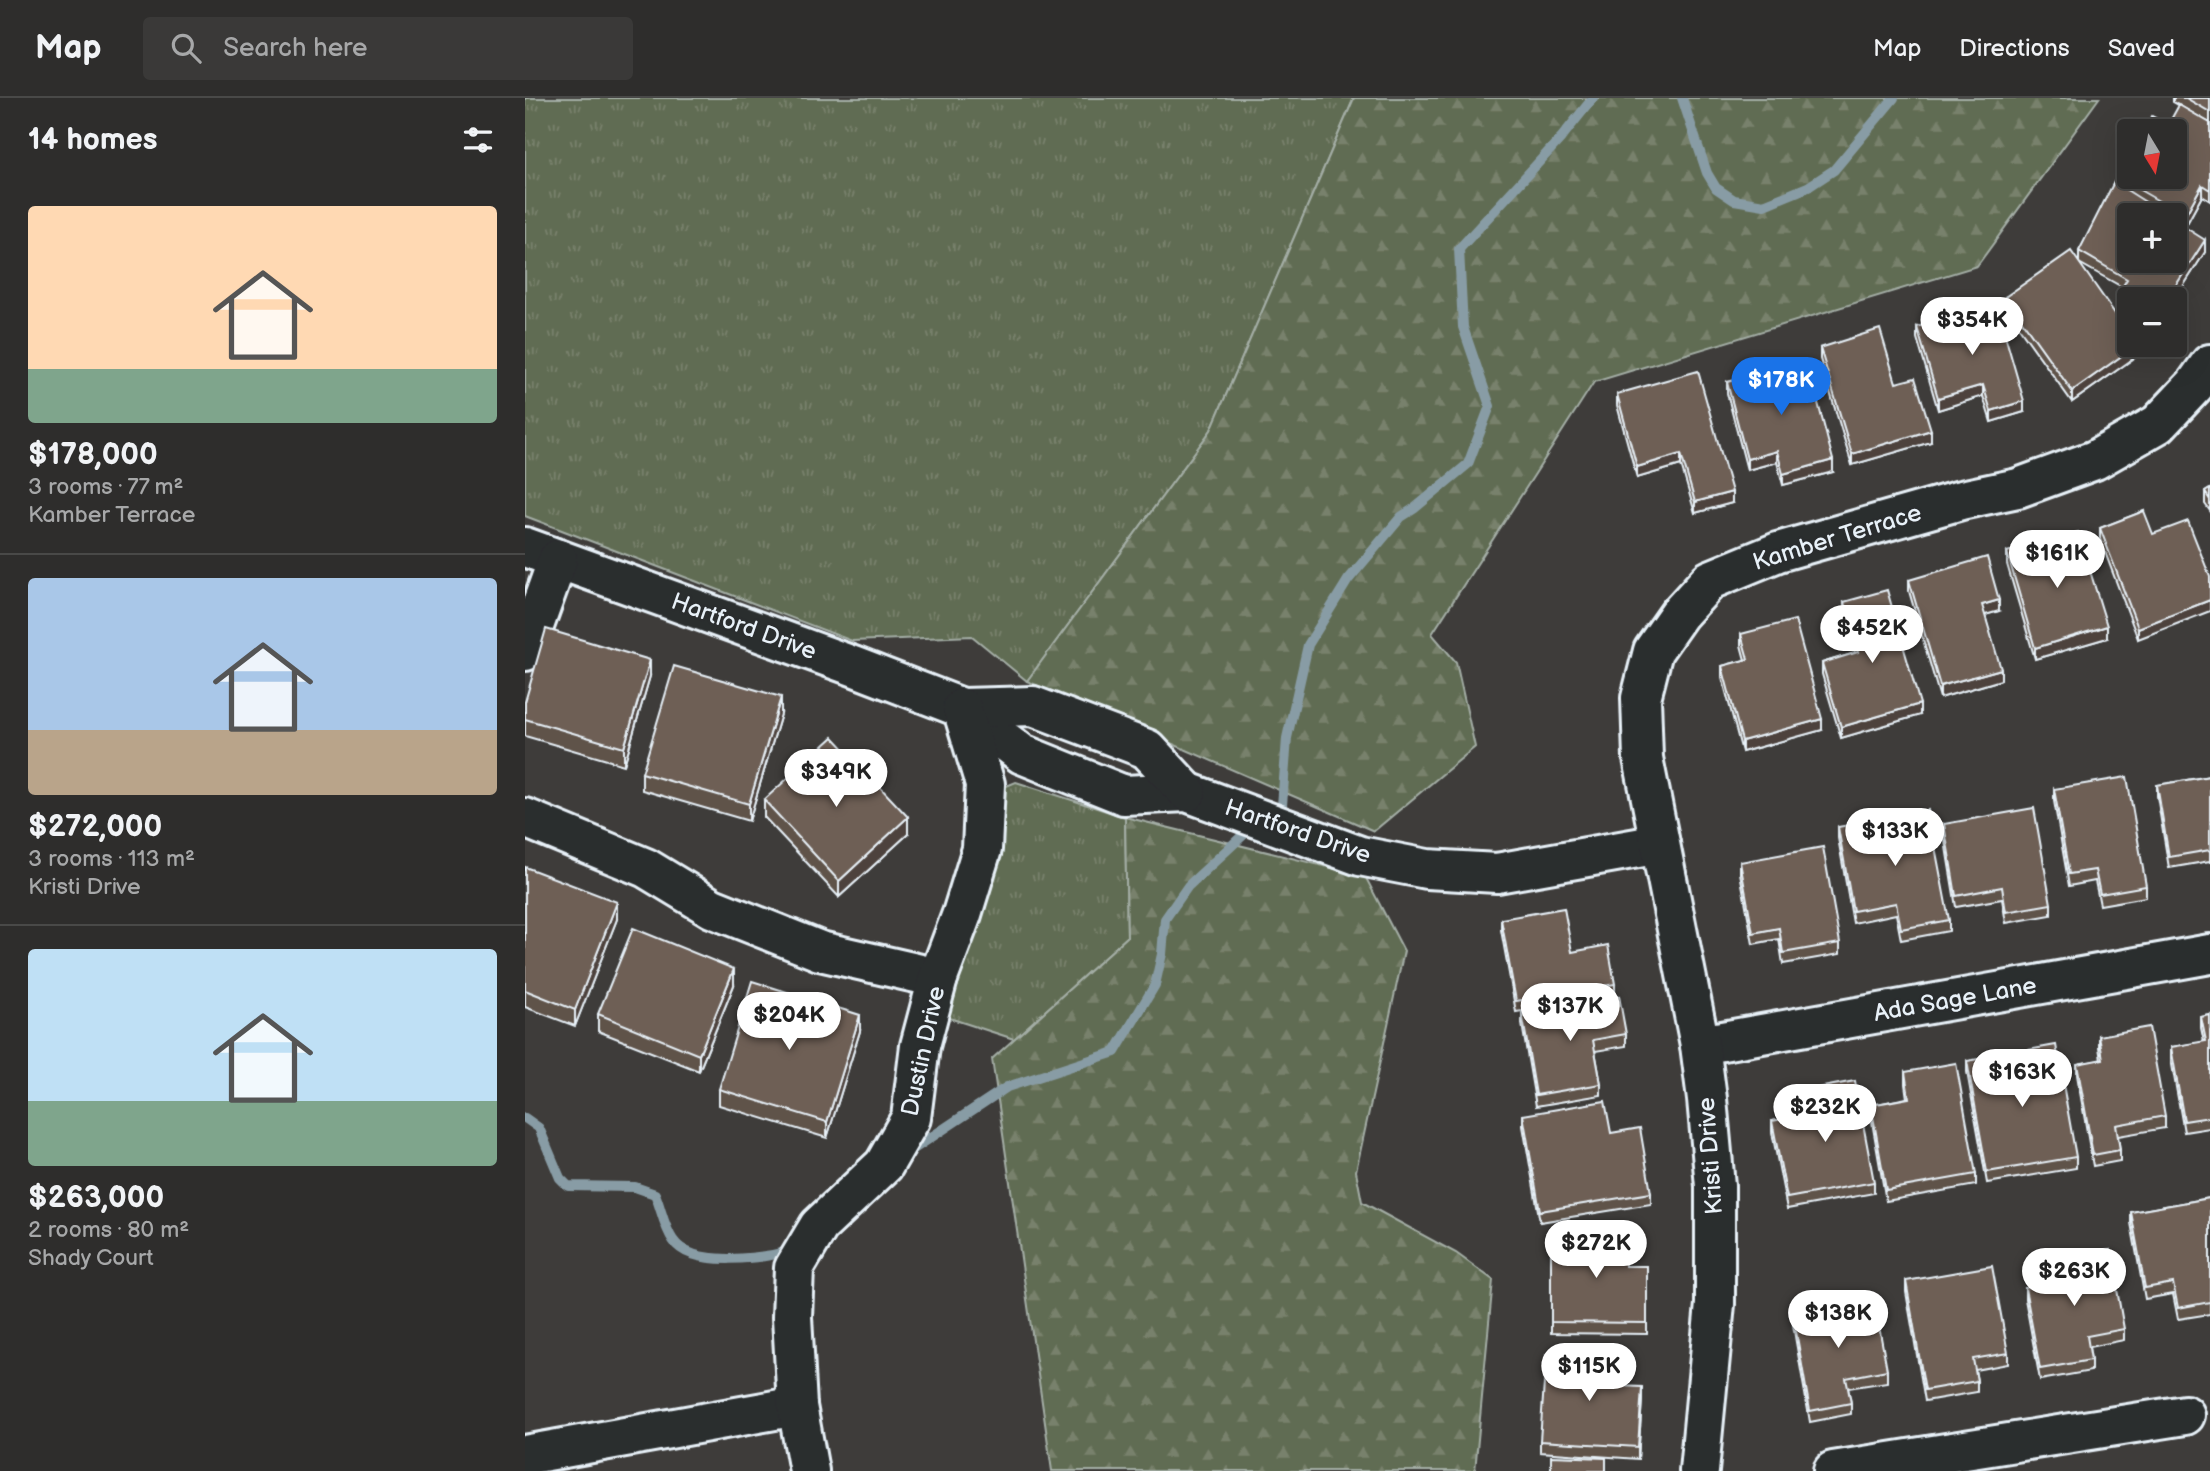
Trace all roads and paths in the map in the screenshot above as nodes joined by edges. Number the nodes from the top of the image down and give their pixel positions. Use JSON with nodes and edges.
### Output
{"nodes":[{"id":1,"x":2210,"y":364,"type":"edge"},
{"id":2,"x":534,"y":552,"type":"edge"},
{"id":3,"x":525,"y":651,"type":"edge"},
{"id":4,"x":961,"y":708,"type":"junction"},
{"id":5,"x":1188,"y":792,"type":"junction"},
{"id":6,"x":525,"y":818,"type":"edge"},
{"id":7,"x":1660,"y":844,"type":"junction"},
{"id":8,"x":2210,"y":954,"type":"edge"},
{"id":9,"x":938,"y":978,"type":"junction"},
{"id":10,"x":1700,"y":1045,"type":"junction"},
{"id":11,"x":797,"y":1406,"type":"junction"},
{"id":12,"x":2185,"y":1415,"type":"dead end"},
{"id":13,"x":525,"y":1455,"type":"edge"},
{"id":14,"x":1711,"y":1469,"type":"edge"},
{"id":15,"x":809,"y":1471,"type":"edge"},
{"id":16,"x":1833,"y":1471,"type":"edge"}],
"edges":[{"from":1,"to":7,"type":"street","name":"Kamber Terrace"},
{"from":2,"to":3,"type":"street"},
{"from":2,"to":4,"type":"street","name":"Hartford Drive"},
{"from":4,"to":5,"type":"street","name":"Hartford Drive"},
{"from":4,"to":5,"type":"street","name":"Hartford Drive"},
{"from":4,"to":9,"type":"street","name":"Dustin Drive"},
{"from":5,"to":7,"type":"street","name":"Hartford Drive"},
{"from":6,"to":9,"type":"street"},
{"from":7,"to":10,"type":"street","name":"Kristi Drive"},
{"from":8,"to":10,"type":"street","name":"Ada Sage Lane"},
{"from":9,"to":11,"type":"street","name":"Dustin Drive"},
{"from":10,"to":14,"type":"street","name":"Kristi Drive"},
{"from":11,"to":13,"type":"street"},
{"from":11,"to":15,"type":"street","name":"Dustin Drive"},
{"from":12,"to":16,"type":"street"}]}
